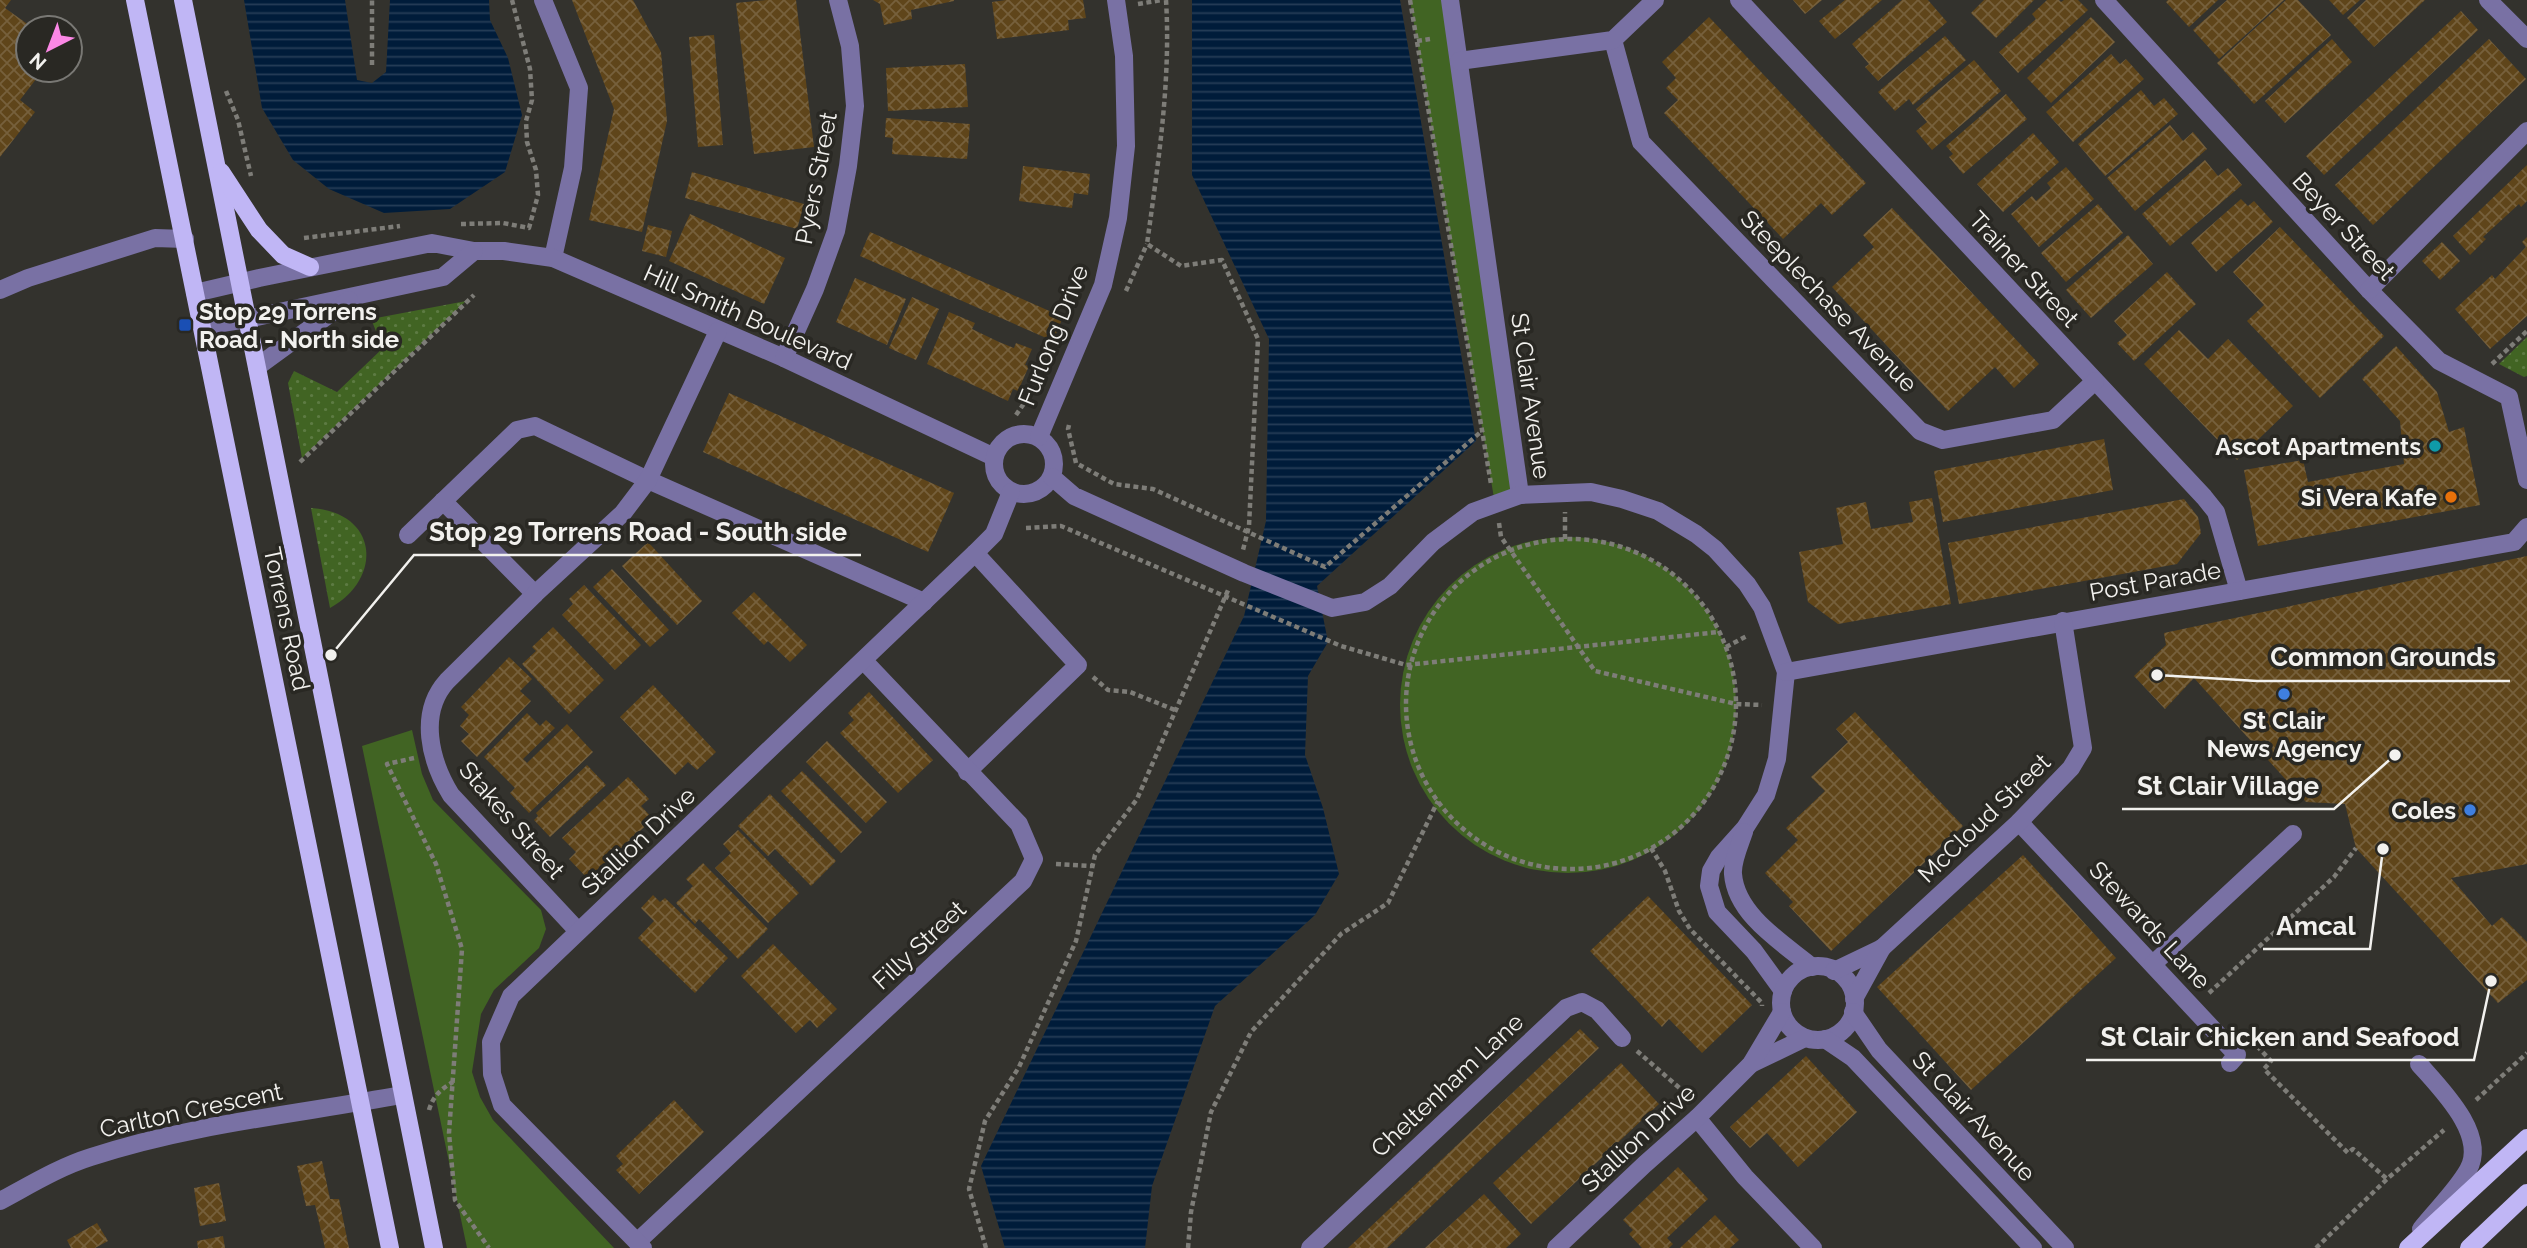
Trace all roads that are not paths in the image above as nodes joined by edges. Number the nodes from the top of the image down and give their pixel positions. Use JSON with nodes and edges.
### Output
{"nodes":[{"id":1,"x":135,"y":0,"type":"edge"},
{"id":2,"x":183,"y":0,"type":"edge"},
{"id":3,"x":543,"y":0,"type":"edge"},
{"id":4,"x":838,"y":0,"type":"edge"},
{"id":5,"x":1450,"y":0,"type":"edge"},
{"id":6,"x":1655,"y":0,"type":"edge"},
{"id":7,"x":1740,"y":0,"type":"edge"},
{"id":8,"x":2104,"y":0,"type":"edge"},
{"id":9,"x":2488,"y":0,"type":"edge"},
{"id":10,"x":1121,"y":3,"type":"edge"},
{"id":11,"x":2527,"y":39,"type":"edge"},
{"id":12,"x":1613,"y":40,"type":"junction"},
{"id":13,"x":1459,"y":61,"type":"junction"},
{"id":14,"x":2527,"y":131,"type":"edge"},
{"id":15,"x":215,"y":163,"type":"junction"},
{"id":16,"x":185,"y":239,"type":"junction"},
{"id":17,"x":474,"y":251,"type":"junction"},
{"id":18,"x":553,"y":258,"type":"junction"},
{"id":19,"x":310,"y":267,"type":"junction"},
{"id":20,"x":240,"y":283,"type":"junction"},
{"id":21,"x":0,"y":290,"type":"edge"},
{"id":22,"x":2369,"y":290,"type":"junction"},
{"id":23,"x":195,"y":293,"type":"junction"},
{"id":24,"x":354,"y":296,"type":"junction"},
{"id":25,"x":247,"y":319,"type":"junction"},
{"id":26,"x":203,"y":326,"type":"junction"},
{"id":27,"x":718,"y":331,"type":"junction"},
{"id":28,"x":784,"y":358,"type":"junction"},
{"id":29,"x":257,"y":367,"type":"junction"},
{"id":30,"x":2095,"y":381,"type":"junction"},
{"id":31,"x":1039,"y":438,"type":"junction"},
{"id":32,"x":995,"y":457,"type":"junction"},
{"id":33,"x":1052,"y":477,"type":"junction"},
{"id":34,"x":648,"y":480,"type":"junction"},
{"id":35,"x":2527,"y":480,"type":"edge"},
{"id":36,"x":1011,"y":492,"type":"junction"},
{"id":37,"x":1520,"y":495,"type":"junction"},
{"id":38,"x":443,"y":501,"type":"junction"},
{"id":39,"x":2527,"y":527,"type":"edge"},
{"id":40,"x":408,"y":535,"type":"dead end"},
{"id":41,"x":975,"y":553,"type":"junction"},
{"id":42,"x":2239,"y":591,"type":"junction"},
{"id":43,"x":535,"y":594,"type":"junction"},
{"id":44,"x":924,"y":602,"type":"junction"},
{"id":45,"x":2063,"y":621,"type":"junction"},
{"id":46,"x":864,"y":661,"type":"junction"},
{"id":47,"x":1786,"y":672,"type":"junction"},
{"id":48,"x":967,"y":772,"type":"junction"},
{"id":49,"x":2019,"y":822,"type":"junction"},
{"id":50,"x":1745,"y":828,"type":"junction"},
{"id":51,"x":2292,"y":834,"type":"dead end"},
{"id":52,"x":578,"y":931,"type":"junction"},
{"id":53,"x":1882,"y":948,"type":"junction"},
{"id":54,"x":2153,"y":964,"type":"junction"},
{"id":55,"x":1812,"y":967,"type":"junction"},
{"id":56,"x":1834,"y":971,"type":"junction"},
{"id":57,"x":1783,"y":991,"type":"junction"},
{"id":58,"x":1854,"y":1005,"type":"junction"},
{"id":59,"x":1782,"y":1012,"type":"junction"},
{"id":60,"x":1622,"y":1038,"type":"road end"},
{"id":61,"x":1805,"y":1038,"type":"junction"},
{"id":62,"x":1825,"y":1039,"type":"junction"},
{"id":63,"x":2230,"y":1063,"type":"dead end"},
{"id":64,"x":1751,"y":1064,"type":"junction"},
{"id":65,"x":2419,"y":1064,"type":"dead end"},
{"id":66,"x":401,"y":1095,"type":"junction"},
{"id":67,"x":361,"y":1102,"type":"junction"},
{"id":68,"x":1697,"y":1118,"type":"junction"},
{"id":69,"x":2527,"y":1138,"type":"edge"},
{"id":70,"x":2524,"y":1198,"type":"edge"},
{"id":71,"x":0,"y":1201,"type":"edge"},
{"id":72,"x":640,"y":1245,"type":"edge"},
{"id":73,"x":390,"y":1248,"type":"edge"},
{"id":74,"x":434,"y":1248,"type":"edge"},
{"id":75,"x":1310,"y":1248,"type":"edge"},
{"id":76,"x":1556,"y":1248,"type":"edge"},
{"id":77,"x":1814,"y":1248,"type":"edge"},
{"id":78,"x":2033,"y":1248,"type":"edge"},
{"id":79,"x":2065,"y":1248,"type":"edge"},
{"id":80,"x":2407,"y":1248,"type":"edge"},
{"id":81,"x":2469,"y":1248,"type":"edge"}],
"edges":[{"from":1,"to":16,"type":"main road","name":"Torrens Road"},
{"from":2,"to":15,"type":"main road","name":"Torrens Road"},
{"from":3,"to":18,"type":"street"},
{"from":4,"to":28,"type":"street","name":"Pyers Street"},
{"from":5,"to":13,"type":"street","name":"St Clair Avenue"},
{"from":6,"to":12,"type":"street"},
{"from":7,"to":30,"type":"street","name":"Trainer Street"},
{"from":8,"to":22,"type":"street","name":"Beyer Street"},
{"from":9,"to":11,"type":"street"},
{"from":10,"to":31,"type":"street","name":"Furlong Drive"},
{"from":12,"to":13,"type":"street"},
{"from":12,"to":30,"type":"street","name":"Steeplechase Avenue"},
{"from":13,"to":37,"type":"street","name":"St Clair Avenue"},
{"from":14,"to":22,"type":"street"},
{"from":15,"to":19,"type":"main road"},
{"from":15,"to":20,"type":"main road","name":"Torrens Road"},
{"from":16,"to":21,"type":"street"},
{"from":16,"to":23,"type":"main road","name":"Torrens Road"},
{"from":17,"to":18,"type":"street","name":"Hill Smith Boulevard"},
{"from":17,"to":19,"type":"street","name":"Hill Smith Boulevard"},
{"from":17,"to":24,"type":"street"},
{"from":18,"to":27,"type":"street","name":"Hill Smith Boulevard"},
{"from":19,"to":20,"type":"street","name":"Hill Smith Boulevard"},
{"from":20,"to":23,"type":"street","name":"Hill Smith Boulevard"},
{"from":20,"to":25,"type":"main road","name":"Torrens Road"},
{"from":22,"to":35,"type":"street","name":"Beyer Street"},
{"from":23,"to":26,"type":"main road","name":"Torrens Road"},
{"from":24,"to":25,"type":"street"},
{"from":24,"to":29,"type":"street"},
{"from":25,"to":26,"type":"street"},
{"from":25,"to":29,"type":"main road","name":"Torrens Road"},
{"from":26,"to":67,"type":"main road","name":"Torrens Road"},
{"from":27,"to":28,"type":"street","name":"Hill Smith Boulevard"},
{"from":27,"to":34,"type":"street","name":"Stakes Street"},
{"from":28,"to":32,"type":"street","name":"Hill Smith Boulevard"},
{"from":29,"to":66,"type":"main road","name":"Torrens Road"},
{"from":30,"to":42,"type":"street","name":"Trainer Street"},
{"from":31,"to":32,"type":"street"},
{"from":31,"to":33,"type":"street"},
{"from":32,"to":36,"type":"street"},
{"from":33,"to":36,"type":"street"},
{"from":33,"to":37,"type":"street"},
{"from":34,"to":38,"type":"street"},
{"from":34,"to":43,"type":"street","name":"Stakes Street"},
{"from":34,"to":44,"type":"street"},
{"from":36,"to":41,"type":"street","name":"Stallion Drive"},
{"from":37,"to":47,"type":"street","name":"St Clair Avenue"},
{"from":38,"to":40,"type":"street"},
{"from":38,"to":43,"type":"street"},
{"from":39,"to":42,"type":"street","name":"Post Parade"},
{"from":41,"to":44,"type":"street","name":"Stallion Drive"},
{"from":41,"to":48,"type":"street"},
{"from":42,"to":45,"type":"street","name":"Post Parade"},
{"from":43,"to":52,"type":"street","name":"Stakes Street"},
{"from":44,"to":46,"type":"street","name":"Stallion Drive"},
{"from":45,"to":47,"type":"street","name":"Post Parade"},
{"from":45,"to":49,"type":"street","name":"McCloud Street"},
{"from":46,"to":48,"type":"street","name":"Filly Street"},
{"from":46,"to":52,"type":"street","name":"Stallion Drive"},
{"from":47,"to":50,"type":"street","name":"St Clair Avenue"},
{"from":48,"to":72,"type":"street","name":"Filly Street"},
{"from":49,"to":53,"type":"street","name":"McCloud Street"},
{"from":49,"to":54,"type":"street","name":"Stewards Lane"},
{"from":50,"to":55,"type":"street","name":"St Clair Avenue"},
{"from":50,"to":57,"type":"street","name":"St Clair Avenue"},
{"from":51,"to":54,"type":"street"},
{"from":52,"to":72,"type":"street","name":"Stallion Drive"},
{"from":53,"to":56,"type":"street","name":"McCloud Street"},
{"from":53,"to":58,"type":"street","name":"McCloud Street"},
{"from":54,"to":63,"type":"street","name":"Stewards Lane"},
{"from":55,"to":56,"type":"street"},
{"from":55,"to":57,"type":"street"},
{"from":56,"to":58,"type":"street"},
{"from":57,"to":59,"type":"street"},
{"from":58,"to":62,"type":"street"},
{"from":58,"to":79,"type":"street","name":"St Clair Avenue"},
{"from":59,"to":61,"type":"street"},
{"from":59,"to":64,"type":"street","name":"Stallion Drive"},
{"from":60,"to":75,"type":"street","name":"Cheltenham Lane"},
{"from":61,"to":62,"type":"street"},
{"from":61,"to":64,"type":"street","name":"Stallion Drive"},
{"from":62,"to":78,"type":"street","name":"St Clair Avenue"},
{"from":64,"to":68,"type":"street","name":"Stallion Drive"},
{"from":65,"to":80,"type":"street"},
{"from":66,"to":67,"type":"street","name":"Carlton Crescent"},
{"from":66,"to":74,"type":"main road","name":"Torrens Road"},
{"from":67,"to":71,"type":"street","name":"Carlton Crescent"},
{"from":67,"to":73,"type":"main road","name":"Torrens Road"},
{"from":68,"to":76,"type":"street","name":"Stallion Drive"},
{"from":68,"to":77,"type":"street"},
{"from":69,"to":80,"type":"main road"},
{"from":70,"to":81,"type":"main road"}]}
